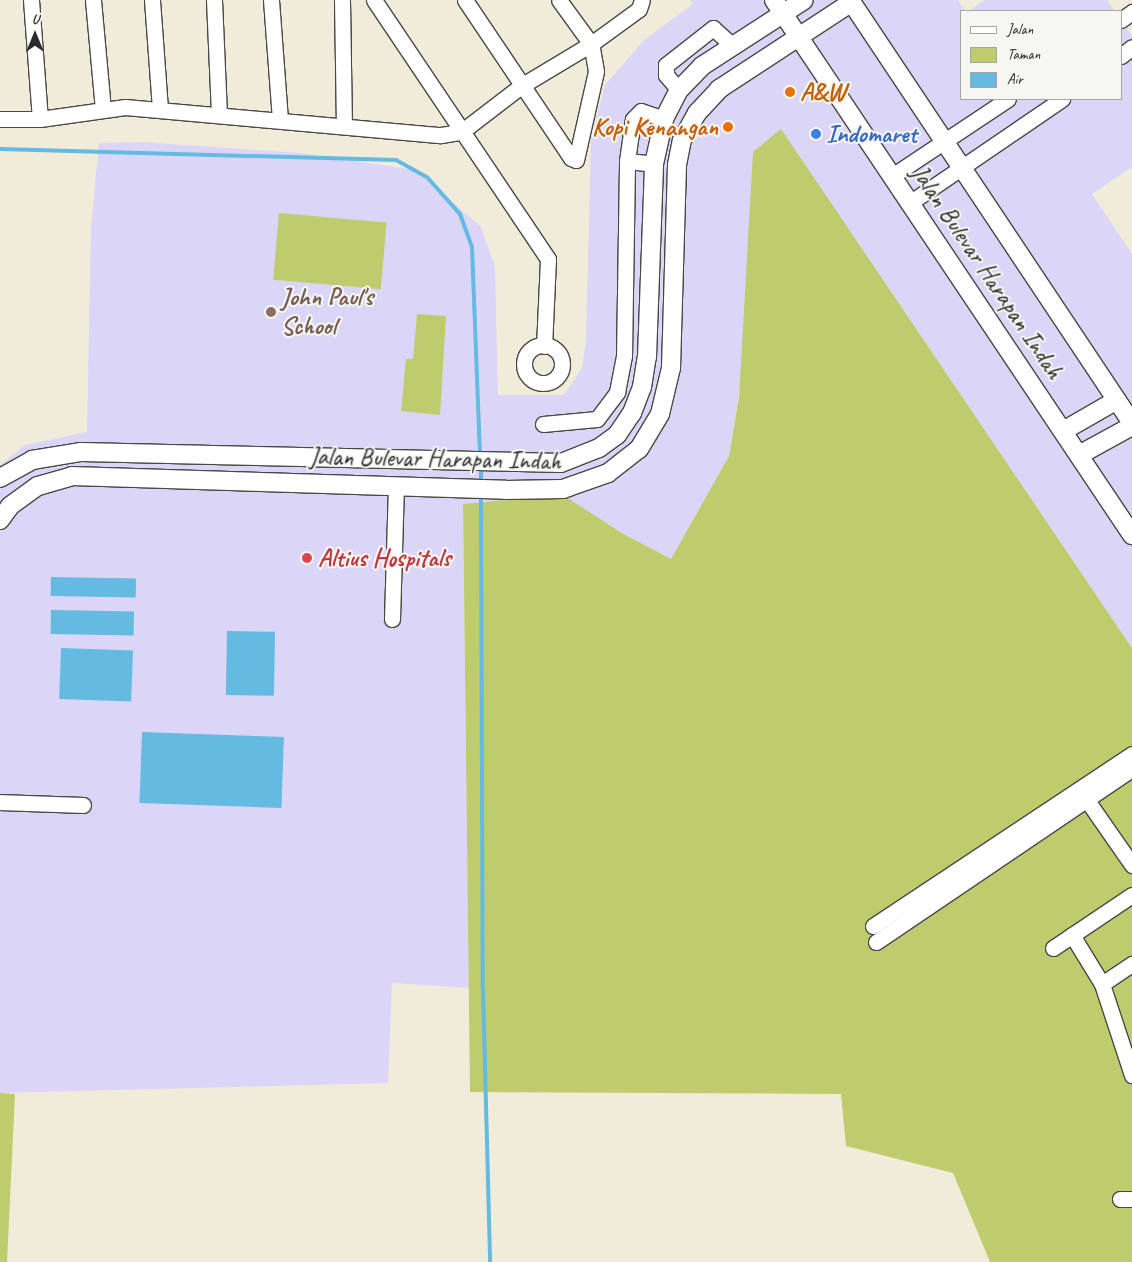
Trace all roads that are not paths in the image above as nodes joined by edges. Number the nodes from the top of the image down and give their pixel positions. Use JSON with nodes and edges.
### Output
{"nodes":[{"id":1,"x":31,"y":0,"type":"edge"},
{"id":2,"x":94,"y":0,"type":"edge"},
{"id":3,"x":152,"y":0,"type":"edge"},
{"id":4,"x":214,"y":0,"type":"edge"},
{"id":5,"x":271,"y":0,"type":"edge"},
{"id":6,"x":342,"y":0,"type":"edge"},
{"id":7,"x":374,"y":0,"type":"edge"},
{"id":8,"x":465,"y":0,"type":"edge"},
{"id":9,"x":560,"y":0,"type":"edge"},
{"id":10,"x":642,"y":0,"type":"edge"},
{"id":11,"x":804,"y":0,"type":"edge"},
{"id":12,"x":851,"y":1,"type":"edge"},
{"id":13,"x":778,"y":7,"type":"edge"},
{"id":14,"x":798,"y":37,"type":"junction"},
{"id":15,"x":591,"y":44,"type":"junction"},
{"id":16,"x":732,"y":45,"type":"junction"},
{"id":17,"x":1132,"y":46,"type":"edge"},
{"id":18,"x":1122,"y":55,"type":"edge"},
{"id":19,"x":521,"y":86,"type":"junction"},
{"id":20,"x":679,"y":90,"type":"junction"},
{"id":21,"x":1007,"y":100,"type":"edge"},
{"id":22,"x":1061,"y":100,"type":"edge"},
{"id":23,"x":103,"y":109,"type":"junction"},
{"id":24,"x":160,"y":110,"type":"junction"},
{"id":25,"x":219,"y":115,"type":"junction"},
{"id":26,"x":0,"y":119,"type":"edge"},
{"id":27,"x":40,"y":119,"type":"junction"},
{"id":28,"x":664,"y":119,"type":"junction"},
{"id":29,"x":280,"y":120,"type":"junction"},
{"id":30,"x":344,"y":125,"type":"junction"},
{"id":31,"x":461,"y":132,"type":"junction"},
{"id":32,"x":946,"y":142,"type":"junction"},
{"id":33,"x":627,"y":161,"type":"junction"},
{"id":34,"x":654,"y":164,"type":"junction"},
{"id":35,"x":962,"y":166,"type":"junction"},
{"id":36,"x":892,"y":176,"type":"junction"},
{"id":37,"x":910,"y":202,"type":"junction"},
{"id":38,"x":544,"y":346,"type":"dead end"},
{"id":39,"x":624,"y":356,"type":"junction"},
{"id":40,"x":647,"y":357,"type":"junction"},
{"id":41,"x":1117,"y":400,"type":"junction"},
{"id":42,"x":602,"y":416,"type":"junction"},
{"id":43,"x":543,"y":424,"type":"dead end"},
{"id":44,"x":1132,"y":424,"type":"edge"},
{"id":45,"x":1063,"y":430,"type":"junction"},
{"id":46,"x":617,"y":435,"type":"junction"},
{"id":47,"x":120,"y":453,"type":"junction"},
{"id":48,"x":1079,"y":455,"type":"junction"},
{"id":49,"x":314,"y":458,"type":"junction"},
{"id":50,"x":119,"y":476,"type":"junction"},
{"id":51,"x":0,"y":478,"type":"edge"},
{"id":52,"x":314,"y":482,"type":"junction"},
{"id":53,"x":396,"y":486,"type":"junction"},
{"id":54,"x":0,"y":520,"type":"edge"},
{"id":55,"x":1132,"y":535,"type":"edge"},
{"id":56,"x":392,"y":619,"type":"dead end"},
{"id":57,"x":1132,"y":754,"type":"edge"},
{"id":58,"x":1132,"y":770,"type":"edge"},
{"id":59,"x":1083,"y":795,"type":"junction"},
{"id":60,"x":0,"y":802,"type":"edge"},
{"id":61,"x":83,"y":805,"type":"dead end"},
{"id":62,"x":1132,"y":865,"type":"edge"},
{"id":63,"x":1132,"y":895,"type":"edge"},
{"id":64,"x":873,"y":926,"type":"dead end"},
{"id":65,"x":1072,"y":935,"type":"junction"},
{"id":66,"x":876,"y":942,"type":"dead end"},
{"id":67,"x":1052,"y":948,"type":"dead end"},
{"id":68,"x":1132,"y":964,"type":"edge"},
{"id":69,"x":1102,"y":984,"type":"junction"},
{"id":70,"x":1128,"y":1041,"type":"edge"},
{"id":71,"x":1132,"y":1074,"type":"edge"}],
"edges":[{"from":1,"to":27,"type":"street"},
{"from":2,"to":23,"type":"street"},
{"from":3,"to":24,"type":"street"},
{"from":4,"to":25,"type":"street"},
{"from":5,"to":29,"type":"street"},
{"from":6,"to":30,"type":"street"},
{"from":7,"to":31,"type":"street"},
{"from":8,"to":19,"type":"street"},
{"from":9,"to":15,"type":"street"},
{"from":10,"to":15,"type":"street"},
{"from":11,"to":13,"type":"street","name":"Jalan Bulevar Harapan Indah"},
{"from":12,"to":14,"type":"street","name":"Jalan Bulevar Harapan Indah"},
{"from":12,"to":32,"type":"street","name":"Jalan Bulevar Harapan Indah"},
{"from":13,"to":14,"type":"street","name":"Jalan Bulevar Harapan Indah"},
{"from":13,"to":16,"type":"street","name":"Jalan Bulevar Harapan Indah"},
{"from":14,"to":36,"type":"street","name":"Jalan Bulevar Harapan Indah"},
{"from":14,"to":53,"type":"street","name":"Jalan Bulevar Harapan Indah"},
{"from":15,"to":19,"type":"street"},
{"from":15,"to":19,"type":"street"},
{"from":16,"to":20,"type":"street","name":"Jalan Bulevar Harapan Indah"},
{"from":16,"to":20,"type":"street"},
{"from":17,"to":18,"type":"street"},
{"from":19,"to":31,"type":"street"},
{"from":20,"to":28,"type":"street","name":"Jalan Bulevar Harapan Indah"},
{"from":21,"to":32,"type":"street"},
{"from":22,"to":35,"type":"street"},
{"from":23,"to":24,"type":"street"},
{"from":23,"to":27,"type":"street"},
{"from":24,"to":25,"type":"street"},
{"from":25,"to":29,"type":"street"},
{"from":26,"to":27,"type":"street"},
{"from":28,"to":33,"type":"street"},
{"from":28,"to":34,"type":"street","name":"Jalan Bulevar Harapan Indah"},
{"from":29,"to":30,"type":"street"},
{"from":30,"to":31,"type":"street"},
{"from":31,"to":38,"type":"street"},
{"from":32,"to":35,"type":"street","name":"Jalan Bulevar Harapan Indah"},
{"from":32,"to":36,"type":"street"},
{"from":33,"to":34,"type":"street"},
{"from":33,"to":39,"type":"street"},
{"from":34,"to":40,"type":"street","name":"Jalan Bulevar Harapan Indah"},
{"from":35,"to":37,"type":"street"},
{"from":35,"to":41,"type":"street","name":"Jalan Bulevar Harapan Indah"},
{"from":36,"to":37,"type":"street","name":"Jalan Bulevar Harapan Indah"},
{"from":37,"to":45,"type":"street","name":"Jalan Bulevar Harapan Indah"},
{"from":39,"to":40,"type":"street"},
{"from":39,"to":42,"type":"street"},
{"from":40,"to":46,"type":"street","name":"Jalan Bulevar Harapan Indah"},
{"from":41,"to":44,"type":"street","name":"Jalan Bulevar Harapan Indah"},
{"from":41,"to":45,"type":"street"},
{"from":42,"to":43,"type":"street"},
{"from":42,"to":46,"type":"street"},
{"from":44,"to":48,"type":"street"},
{"from":45,"to":48,"type":"street","name":"Jalan Bulevar Harapan Indah"},
{"from":46,"to":49,"type":"street","name":"Jalan Bulevar Harapan Indah"},
{"from":47,"to":49,"type":"street","name":"Jalan Bulevar Harapan Indah"},
{"from":47,"to":50,"type":"street"},
{"from":47,"to":51,"type":"street","name":"Jalan Bulevar Harapan Indah"},
{"from":48,"to":55,"type":"street","name":"Jalan Bulevar Harapan Indah"},
{"from":49,"to":52,"type":"street"},
{"from":50,"to":52,"type":"street","name":"Jalan Bulevar Harapan Indah"},
{"from":50,"to":54,"type":"street","name":"Jalan Bulevar Harapan Indah"},
{"from":52,"to":53,"type":"street","name":"Jalan Bulevar Harapan Indah"},
{"from":53,"to":56,"type":"street"},
{"from":57,"to":59,"type":"street"},
{"from":58,"to":59,"type":"street"},
{"from":59,"to":62,"type":"street"},
{"from":59,"to":64,"type":"street"},
{"from":59,"to":66,"type":"street"},
{"from":60,"to":61,"type":"street"},
{"from":63,"to":65,"type":"street"},
{"from":65,"to":67,"type":"street"},
{"from":65,"to":69,"type":"street"},
{"from":68,"to":69,"type":"street"},
{"from":69,"to":70,"type":"street"},
{"from":70,"to":71,"type":"street"}]}
